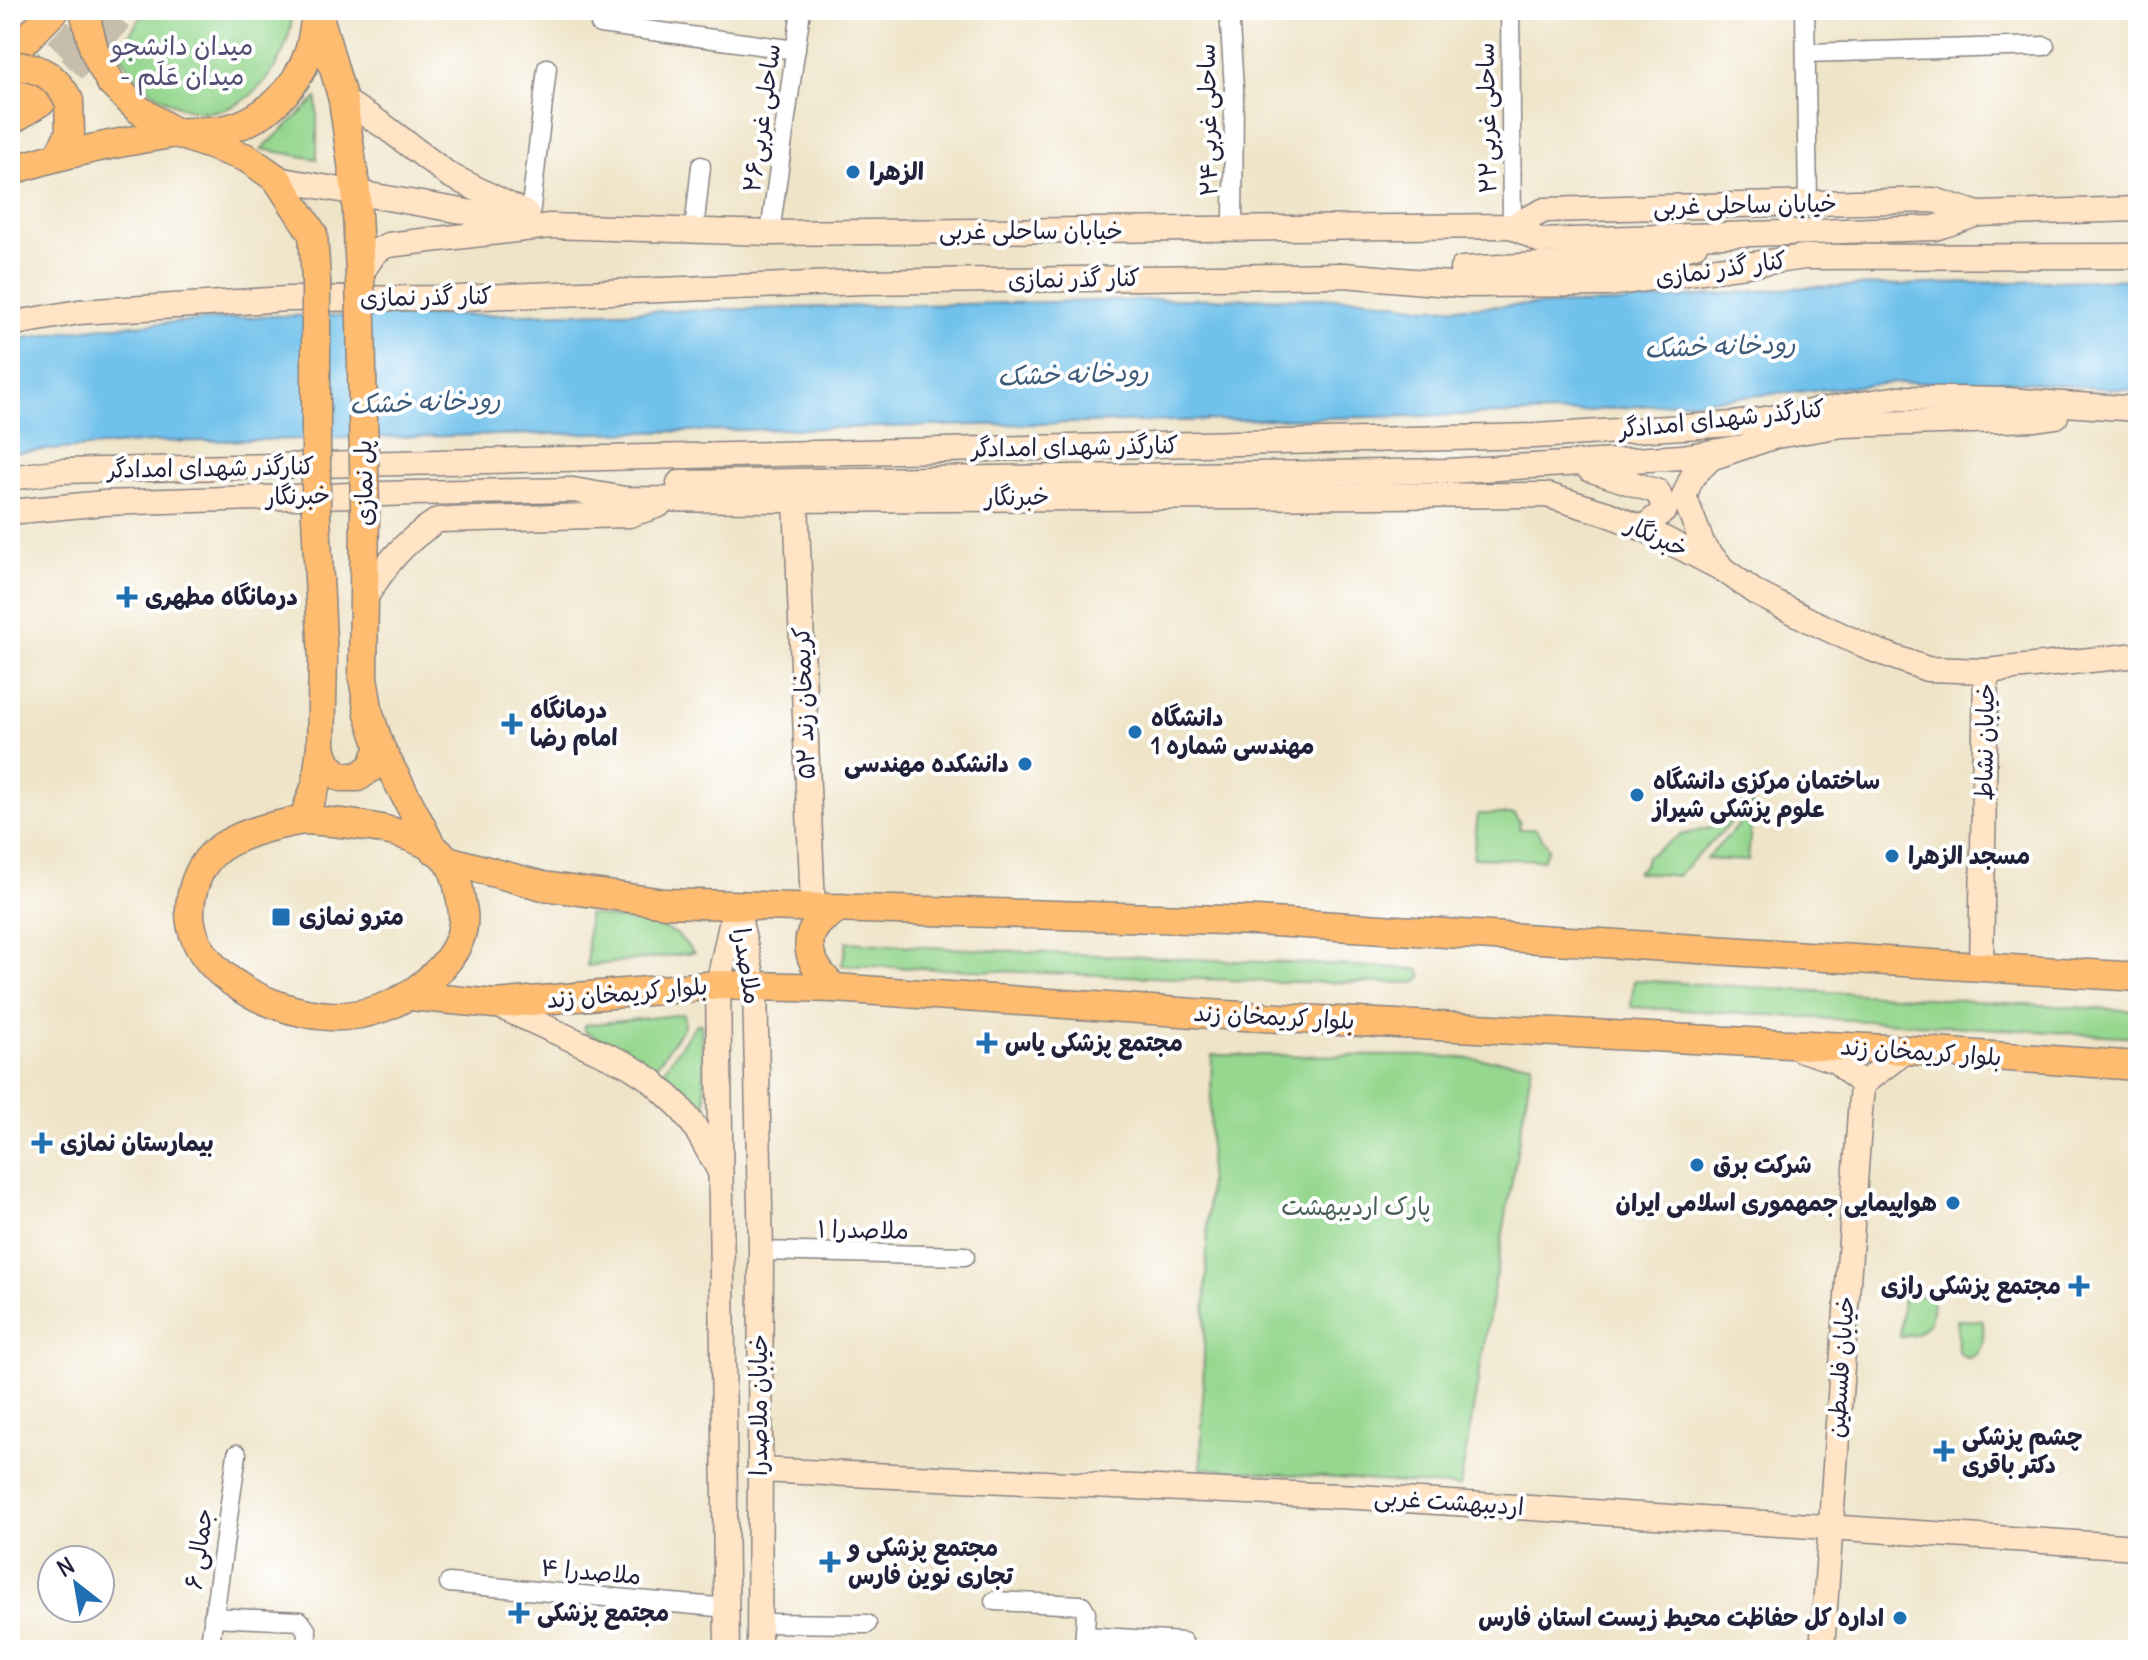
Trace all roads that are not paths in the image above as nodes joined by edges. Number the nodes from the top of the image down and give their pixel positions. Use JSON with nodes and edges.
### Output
{"nodes":[{"id":1,"x":55,"y":10,"type":"edge"},
{"id":2,"x":317,"y":10,"type":"edge"},
{"id":3,"x":801,"y":10,"type":"edge"},
{"id":4,"x":1229,"y":10,"type":"edge"},
{"id":5,"x":1510,"y":10,"type":"edge"},
{"id":6,"x":1805,"y":10,"type":"edge"},
{"id":7,"x":86,"y":12,"type":"edge"},
{"id":8,"x":600,"y":24,"type":"dead end"},
{"id":9,"x":2045,"y":46,"type":"dead end"},
{"id":10,"x":796,"y":50,"type":"junction"},
{"id":11,"x":1806,"y":53,"type":"junction"},
{"id":12,"x":547,"y":68,"type":"dead end"},
{"id":13,"x":27,"y":81,"type":"edge"},
{"id":14,"x":343,"y":100,"type":"junction"},
{"id":15,"x":10,"y":121,"type":"edge"},
{"id":16,"x":176,"y":133,"type":"junction"},
{"id":17,"x":59,"y":154,"type":"junction"},
{"id":18,"x":701,"y":166,"type":"dead end"},
{"id":19,"x":10,"y":171,"type":"edge"},
{"id":20,"x":277,"y":179,"type":"junction"},
{"id":21,"x":356,"y":192,"type":"junction"},
{"id":22,"x":1808,"y":204,"type":"junction"},
{"id":23,"x":2138,"y":209,"type":"edge"},
{"id":24,"x":1978,"y":214,"type":"junction"},
{"id":25,"x":540,"y":221,"type":"junction"},
{"id":26,"x":1512,"y":226,"type":"junction"},
{"id":27,"x":1233,"y":229,"type":"junction"},
{"id":28,"x":694,"y":230,"type":"junction"},
{"id":29,"x":770,"y":233,"type":"junction"},
{"id":30,"x":1728,"y":235,"type":"junction"},
{"id":31,"x":2138,"y":256,"type":"edge"},
{"id":32,"x":360,"y":275,"type":"junction"},
{"id":33,"x":1344,"y":275,"type":"junction"},
{"id":34,"x":10,"y":324,"type":"edge"},
{"id":35,"x":2102,"y":409,"type":"junction"},
{"id":36,"x":2138,"y":409,"type":"edge"},
{"id":37,"x":1737,"y":448,"type":"junction"},
{"id":38,"x":1572,"y":464,"type":"junction"},
{"id":39,"x":10,"y":478,"type":"edge"},
{"id":40,"x":573,"y":490,"type":"junction"},
{"id":41,"x":678,"y":499,"type":"junction"},
{"id":42,"x":796,"y":500,"type":"junction"},
{"id":43,"x":10,"y":512,"type":"edge"},
{"id":44,"x":1643,"y":528,"type":"junction"},
{"id":45,"x":1724,"y":570,"type":"junction"},
{"id":46,"x":364,"y":600,"type":"junction"},
{"id":47,"x":2138,"y":655,"type":"edge"},
{"id":48,"x":1986,"y":671,"type":"junction"},
{"id":49,"x":380,"y":747,"type":"junction"},
{"id":50,"x":321,"y":748,"type":"junction"},
{"id":51,"x":303,"y":820,"type":"junction"},
{"id":52,"x":440,"y":854,"type":"junction"},
{"id":53,"x":736,"y":904,"type":"junction"},
{"id":54,"x":813,"y":907,"type":"junction"},
{"id":55,"x":841,"y":908,"type":"junction"},
{"id":56,"x":1981,"y":967,"type":"junction"},
{"id":57,"x":2138,"y":977,"type":"edge"},
{"id":58,"x":718,"y":985,"type":"junction"},
{"id":59,"x":755,"y":987,"type":"junction"},
{"id":60,"x":834,"y":988,"type":"junction"},
{"id":61,"x":410,"y":996,"type":"junction"},
{"id":62,"x":495,"y":1004,"type":"junction"},
{"id":63,"x":1785,"y":1044,"type":"junction"},
{"id":64,"x":1907,"y":1050,"type":"junction"},
{"id":65,"x":2138,"y":1066,"type":"edge"},
{"id":66,"x":1862,"y":1084,"type":"junction"},
{"id":67,"x":758,"y":1160,"type":"joint"},
{"id":68,"x":723,"y":1178,"type":"junction"},
{"id":69,"x":761,"y":1251,"type":"junction"},
{"id":70,"x":965,"y":1256,"type":"dead end"},
{"id":71,"x":237,"y":1454,"type":"dead end"},
{"id":72,"x":759,"y":1470,"type":"junction"},
{"id":73,"x":1831,"y":1527,"type":"junction"},
{"id":74,"x":2138,"y":1547,"type":"edge"},
{"id":75,"x":449,"y":1583,"type":"dead end"},
{"id":76,"x":994,"y":1601,"type":"dead end"},
{"id":77,"x":728,"y":1608,"type":"junction"},
{"id":78,"x":213,"y":1617,"type":"junction"},
{"id":79,"x":759,"y":1623,"type":"junction"},
{"id":80,"x":867,"y":1624,"type":"dead end"},
{"id":81,"x":1183,"y":1642,"type":"dead end"},
{"id":82,"x":1084,"y":1643,"type":"edge"},
{"id":83,"x":209,"y":1650,"type":"edge"},
{"id":84,"x":306,"y":1650,"type":"edge"},
{"id":85,"x":727,"y":1650,"type":"edge"},
{"id":86,"x":759,"y":1650,"type":"edge"},
{"id":87,"x":1822,"y":1650,"type":"edge"}],
"edges":[{"from":1,"to":13,"type":"main road"},
{"from":2,"to":14,"type":"main road","name":"پل نمازی"},
{"from":2,"to":16,"type":"main road"},
{"from":3,"to":10,"type":"street","name":"ساحلی غربی۲۶"},
{"from":4,"to":27,"type":"street","name":"ساحلی غربی۲۴"},
{"from":5,"to":26,"type":"street","name":"ساحلی غربی۲۲"},
{"from":6,"to":11,"type":"street"},
{"from":7,"to":16,"type":"main road","name":"پل نمازی","bridge":true},
{"from":8,"to":10,"type":"street"},
{"from":9,"to":11,"type":"street"},
{"from":10,"to":29,"type":"street","name":"ساحلی غربی۲۶"},
{"from":11,"to":22,"type":"street"},
{"from":12,"to":25,"type":"street"},
{"from":13,"to":15,"type":"main road"},
{"from":13,"to":17,"type":"main road"},
{"from":14,"to":21,"type":"main road","name":"پل نمازی"},
{"from":14,"to":25,"type":"main road"},
{"from":16,"to":17,"type":"main road"},
{"from":16,"to":20,"type":"main road","name":"پل نمازی"},
{"from":17,"to":19,"type":"main road"},
{"from":18,"to":28,"type":"street"},
{"from":20,"to":21,"type":"main road"},
{"from":20,"to":50,"type":"main road","name":"پل نمازی","bridge":true},
{"from":21,"to":25,"type":"main road"},
{"from":21,"to":32,"type":"main road","name":"پل نمازی"},
{"from":22,"to":24,"type":"main road","name":"خیابان ساحلی غربی"},
{"from":22,"to":26,"type":"main road","name":"خیابان ساحلی غربی"},
{"from":23,"to":24,"type":"main road","name":"خیابان ساحلی غربی"},
{"from":24,"to":30,"type":"main road","name":"خیابان ساحلی غربی"},
{"from":25,"to":28,"type":"main road","name":"خیابان ساحلی غربی"},
{"from":25,"to":32,"type":"main road"},
{"from":26,"to":27,"type":"main road","name":"خیابان ساحلی غربی"},
{"from":26,"to":30,"type":"main road","name":"خیابان ساحلی غربی"},
{"from":27,"to":29,"type":"main road","name":"خیابان ساحلی غربی"},
{"from":28,"to":29,"type":"main road","name":"خیابان ساحلی غربی"},
{"from":30,"to":33,"type":"main road"},
{"from":31,"to":33,"type":"main road","name":"کنار گذر نمازی"},
{"from":32,"to":46,"type":"main road","name":"پل نمازی","bridge":true},
{"from":33,"to":34,"type":"main road","name":"کنار گذر نمازی"},
{"from":35,"to":36,"type":"main road","name":"کنارگذر شهدای امدادگر"},
{"from":35,"to":37,"type":"main road"},
{"from":35,"to":39,"type":"main road","name":"کنارگذر شهدای امدادگر"},
{"from":37,"to":38,"type":"main road"},
{"from":37,"to":45,"type":"main road"},
{"from":38,"to":40,"type":"main road"},
{"from":38,"to":44,"type":"main road"},
{"from":40,"to":41,"type":"main road","name":"خبرنگار"},
{"from":40,"to":43,"type":"main road","name":"خبرنگار"},
{"from":41,"to":42,"type":"main road","name":"خبرنگار"},
{"from":41,"to":46,"type":"main road"},
{"from":42,"to":44,"type":"main road","name":"خبرنگار"},
{"from":42,"to":54,"type":"main road","name":"کریمخان زند ۵۲"},
{"from":44,"to":45,"type":"main road","name":"خبرنگار"},
{"from":45,"to":48,"type":"main road","name":"خبرنگار"},
{"from":46,"to":49,"type":"main road","name":"پل نمازی"},
{"from":47,"to":48,"type":"main road","name":"خیابان نشاط"},
{"from":48,"to":56,"type":"main road","name":"خیابان نشاط"},
{"from":49,"to":50,"type":"main road"},
{"from":49,"to":52,"type":"main road","name":"پل نمازی"},
{"from":50,"to":51,"type":"main road","name":"پل نمازی"},
{"from":51,"to":52,"type":"main road"},
{"from":51,"to":61,"type":"main road"},
{"from":52,"to":53,"type":"main road"},
{"from":52,"to":61,"type":"main road"},
{"from":53,"to":54,"type":"main road"},
{"from":53,"to":58,"type":"main road","name":"ملاصدرا"},
{"from":53,"to":59,"type":"main road","name":"ملاصدرا"},
{"from":54,"to":55,"type":"main road"},
{"from":55,"to":56,"type":"main road"},
{"from":55,"to":60,"type":"main road"},
{"from":56,"to":57,"type":"main road"},
{"from":58,"to":59,"type":"main road","name":"بلوار کریمخان زند"},
{"from":58,"to":62,"type":"main road","name":"بلوار کریمخان زند"},
{"from":58,"to":68,"type":"main road","name":"ملاصدرا"},
{"from":59,"to":60,"type":"main road","name":"بلوار کریمخان زند"},
{"from":59,"to":67,"type":"main road","name":"ملاصدرا"},
{"from":60,"to":63,"type":"main road","name":"بلوار کریمخان زند"},
{"from":61,"to":62,"type":"main road","name":"بلوار کریمخان زند"},
{"from":62,"to":68,"type":"main road"},
{"from":63,"to":64,"type":"main road","name":"بلوار کریمخان زند"},
{"from":63,"to":66,"type":"main road"},
{"from":64,"to":65,"type":"main road","name":"بلوار کریمخان زند"},
{"from":64,"to":66,"type":"main road"},
{"from":66,"to":73,"type":"main road","name":"خیابان فلسطین"},
{"from":67,"to":69,"type":"main road","name":"خیابان ملاصدرا"},
{"from":68,"to":77,"type":"main road","name":"خیابان ملاصدرا"},
{"from":69,"to":70,"type":"street","name":"۱ ملاصدرا"},
{"from":69,"to":72,"type":"main road","name":"خیابان ملاصدرا"},
{"from":71,"to":78,"type":"street","name":"۶ جمالی"},
{"from":72,"to":73,"type":"main road","name":"اردیبهشت غربی"},
{"from":72,"to":79,"type":"main road","name":"خیابان ملاصدرا"},
{"from":73,"to":74,"type":"main road","name":"اردیبهشت غربی"},
{"from":73,"to":87,"type":"main road","name":"خیابان فلسطین"},
{"from":75,"to":77,"type":"street","name":"۴ ملاصدرا"},
{"from":76,"to":82,"type":"street"},
{"from":77,"to":85,"type":"main road","name":"خیابان ملاصدرا"},
{"from":78,"to":83,"type":"street","name":"۶ جمالی"},
{"from":78,"to":84,"type":"street"},
{"from":79,"to":80,"type":"street"},
{"from":79,"to":86,"type":"main road","name":"خیابان ملاصدرا"},
{"from":81,"to":82,"type":"street"}]}
